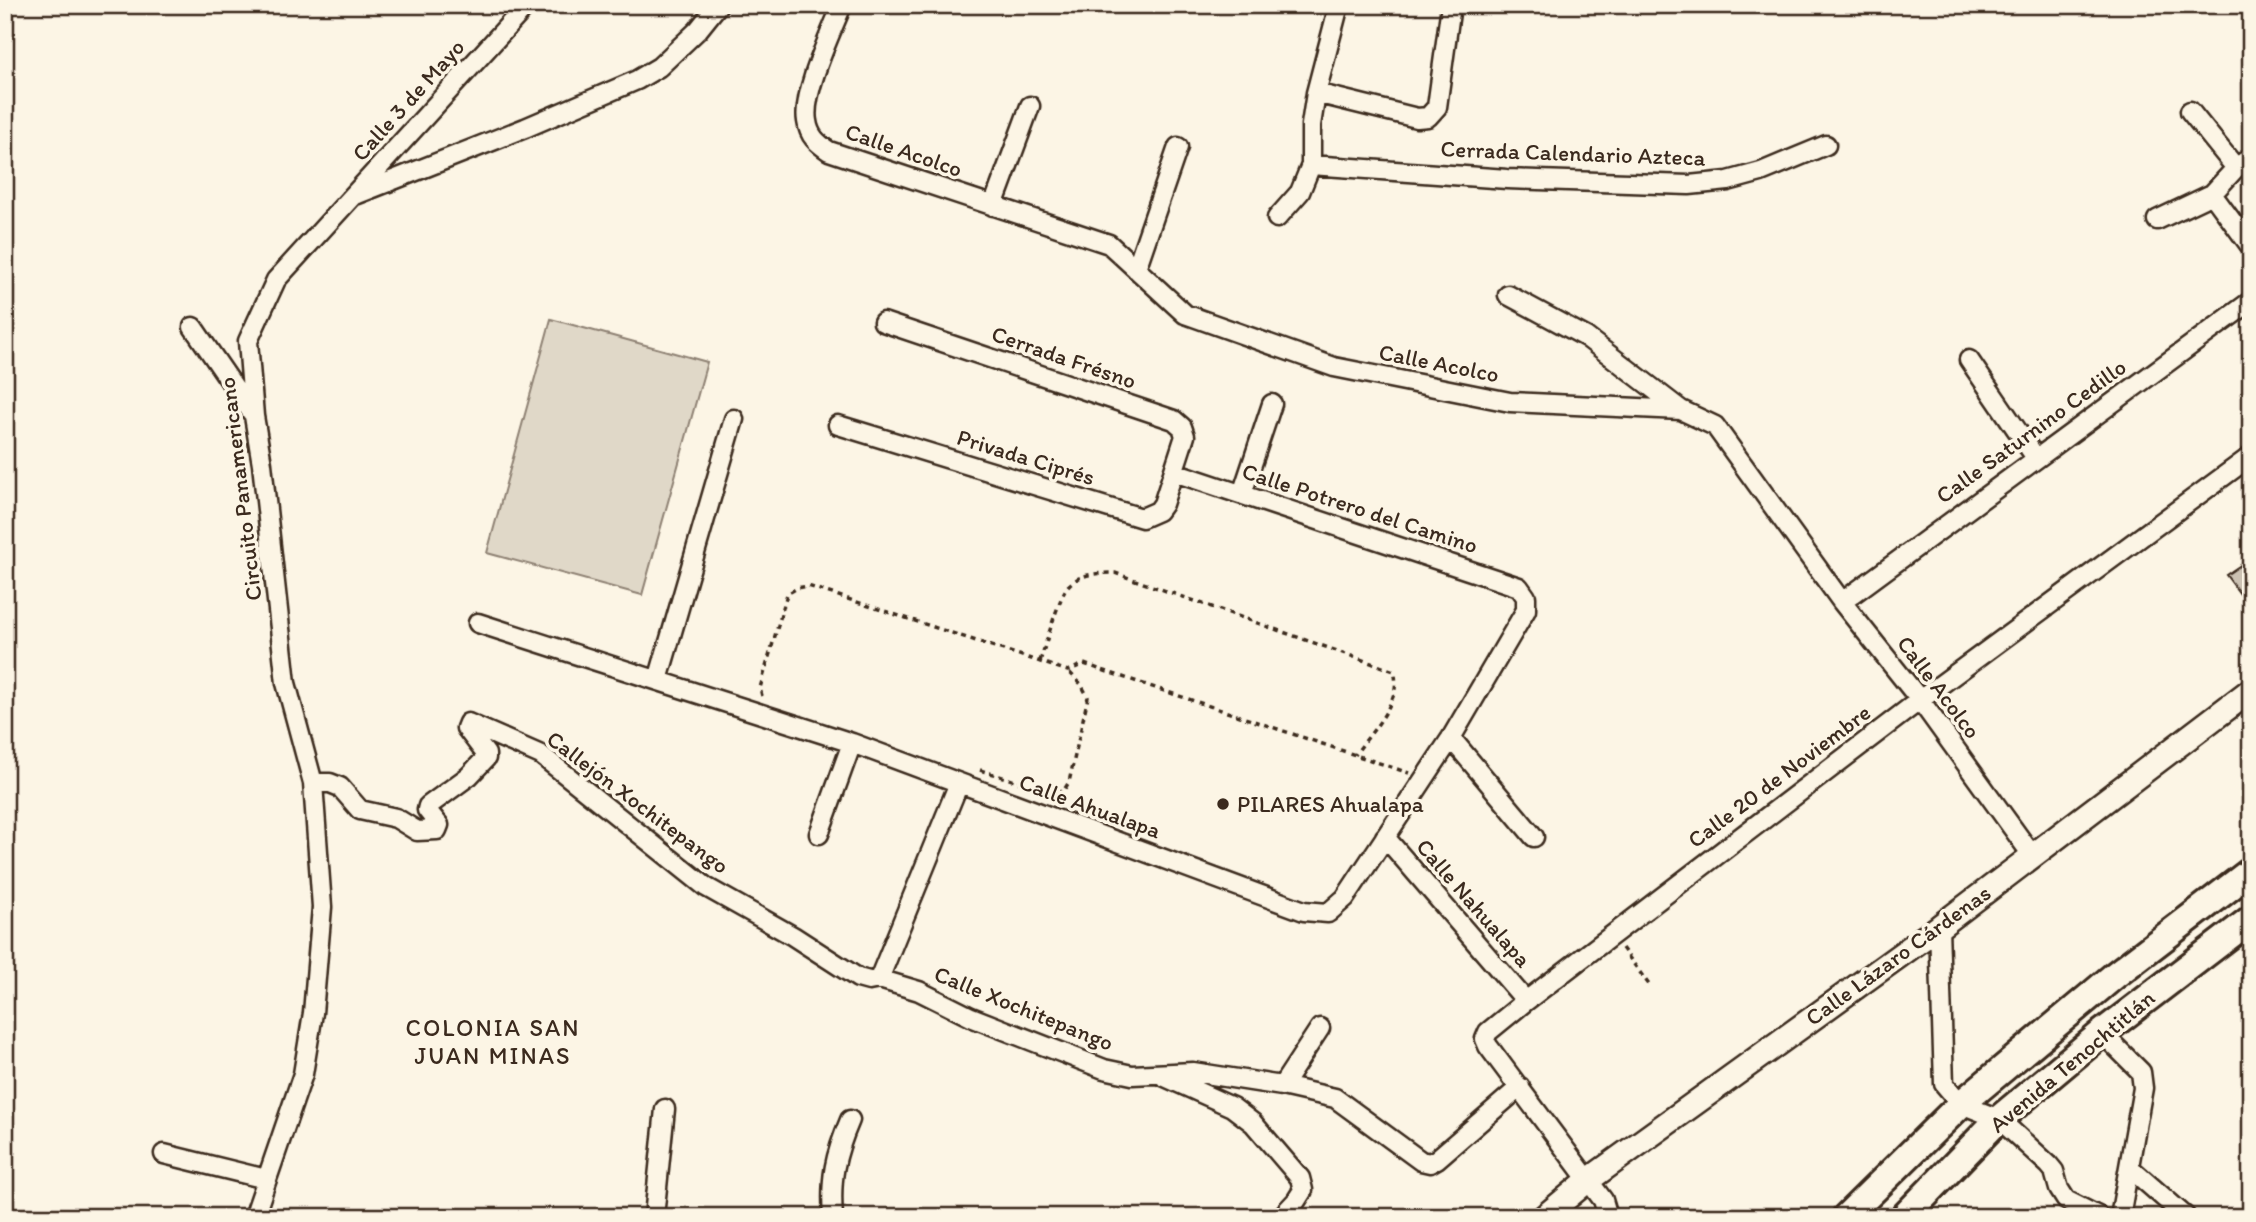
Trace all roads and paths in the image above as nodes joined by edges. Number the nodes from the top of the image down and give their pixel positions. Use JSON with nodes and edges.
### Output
{"nodes":[{"id":1,"x":527,"y":5,"type":"edge"},
{"id":2,"x":719,"y":5,"type":"edge"},
{"id":3,"x":842,"y":5,"type":"edge"},
{"id":4,"x":1339,"y":5,"type":"edge"},
{"id":5,"x":1451,"y":5,"type":"edge"},
{"id":6,"x":1315,"y":93,"type":"junction"},
{"id":7,"x":1030,"y":106,"type":"dead end"},
{"id":8,"x":2190,"y":111,"type":"dead end"},
{"id":9,"x":1826,"y":145,"type":"dead end"},
{"id":10,"x":1178,"y":147,"type":"dead end"},
{"id":11,"x":2251,"y":157,"type":"edge"},
{"id":12,"x":1311,"y":165,"type":"junction"},
{"id":13,"x":2236,"y":168,"type":"junction"},
{"id":14,"x":2212,"y":194,"type":"junction"},
{"id":15,"x":353,"y":196,"type":"junction"},
{"id":16,"x":993,"y":206,"type":"junction"},
{"id":17,"x":1277,"y":218,"type":"dead end"},
{"id":18,"x":2157,"y":220,"type":"dead end"},
{"id":19,"x":2251,"y":247,"type":"edge"},
{"id":20,"x":1136,"y":269,"type":"junction"},
{"id":21,"x":1508,"y":295,"type":"dead end"},
{"id":22,"x":2251,"y":301,"type":"edge"},
{"id":23,"x":883,"y":322,"type":"dead end"},
{"id":24,"x":193,"y":327,"type":"dead end"},
{"id":25,"x":1969,"y":360,"type":"dead end"},
{"id":26,"x":1272,"y":404,"type":"dead end"},
{"id":27,"x":1681,"y":410,"type":"junction"},
{"id":28,"x":254,"y":416,"type":"junction"},
{"id":29,"x":734,"y":419,"type":"dead end"},
{"id":30,"x":838,"y":425,"type":"dead end"},
{"id":31,"x":2251,"y":456,"type":"edge"},
{"id":32,"x":2036,"y":458,"type":"junction"},
{"id":33,"x":1174,"y":472,"type":"junction"},
{"id":34,"x":1242,"y":494,"type":"junction"},
{"id":35,"x":1526,"y":597,"type":"joint"},
{"id":36,"x":1842,"y":603,"type":"junction"},
{"id":37,"x":478,"y":623,"type":"dead end"},
{"id":38,"x":1040,"y":662,"type":"junction"},
{"id":39,"x":1068,"y":671,"type":"junction"},
{"id":40,"x":658,"y":680,"type":"junction"},
{"id":41,"x":2251,"y":690,"type":"edge"},
{"id":42,"x":762,"y":698,"type":"dead end"},
{"id":43,"x":1920,"y":700,"type":"junction"},
{"id":44,"x":1451,"y":738,"type":"junction"},
{"id":45,"x":852,"y":743,"type":"junction"},
{"id":46,"x":1355,"y":754,"type":"junction"},
{"id":47,"x":978,"y":769,"type":"dead end"},
{"id":48,"x":1424,"y":778,"type":"junction"},
{"id":49,"x":313,"y":783,"type":"junction"},
{"id":50,"x":958,"y":783,"type":"junction"},
{"id":51,"x":819,"y":834,"type":"dead end"},
{"id":52,"x":1385,"y":837,"type":"junction"},
{"id":53,"x":1534,"y":837,"type":"dead end"},
{"id":54,"x":2032,"y":855,"type":"junction"},
{"id":55,"x":2251,"y":871,"type":"edge"},
{"id":56,"x":2248,"y":925,"type":"edge"},
{"id":57,"x":1938,"y":927,"type":"junction"},
{"id":58,"x":1612,"y":935,"type":"junction"},
{"id":59,"x":879,"y":979,"type":"junction"},
{"id":60,"x":1650,"y":986,"type":"dead end"},
{"id":61,"x":1526,"y":1000,"type":"junction"},
{"id":62,"x":1320,"y":1028,"type":"dead end"},
{"id":63,"x":2102,"y":1033,"type":"junction"},
{"id":64,"x":1160,"y":1075,"type":"junction"},
{"id":65,"x":1282,"y":1086,"type":"junction"},
{"id":66,"x":1520,"y":1087,"type":"junction"},
{"id":67,"x":1961,"y":1104,"type":"junction"},
{"id":68,"x":665,"y":1109,"type":"dead end"},
{"id":69,"x":1999,"y":1119,"type":"junction"},
{"id":70,"x":850,"y":1120,"type":"dead end"},
{"id":71,"x":164,"y":1154,"type":"dead end"},
{"id":72,"x":2130,"y":1168,"type":"junction"},
{"id":73,"x":266,"y":1179,"type":"junction"},
{"id":74,"x":1587,"y":1181,"type":"junction"},
{"id":75,"x":1880,"y":1184,"type":"junction"},
{"id":76,"x":1910,"y":1211,"type":"edge"},
{"id":77,"x":254,"y":1217,"type":"edge"},
{"id":78,"x":654,"y":1217,"type":"edge"},
{"id":79,"x":833,"y":1217,"type":"edge"},
{"id":80,"x":1281,"y":1217,"type":"edge"},
{"id":81,"x":1544,"y":1217,"type":"edge"},
{"id":82,"x":1608,"y":1217,"type":"edge"},
{"id":83,"x":1833,"y":1217,"type":"edge"},
{"id":84,"x":1846,"y":1217,"type":"edge"},
{"id":85,"x":2100,"y":1217,"type":"edge"},
{"id":86,"x":2120,"y":1217,"type":"edge"},
{"id":87,"x":2186,"y":1217,"type":"edge"}],
"edges":[{"from":1,"to":15,"type":"street","name":"Calle 3 de Mayo"},
{"from":2,"to":15,"type":"street","name":"Circuito Panamericano"},
{"from":3,"to":16,"type":"street","name":"Calle Acolco"},
{"from":4,"to":6,"type":"street"},
{"from":5,"to":6,"type":"street"},
{"from":6,"to":12,"type":"street"},
{"from":7,"to":16,"type":"street"},
{"from":8,"to":13,"type":"street"},
{"from":9,"to":12,"type":"street","name":"Cerrada Calendario Azteca"},
{"from":10,"to":20,"type":"street"},
{"from":11,"to":13,"type":"street"},
{"from":12,"to":17,"type":"street"},
{"from":13,"to":14,"type":"street"},
{"from":14,"to":18,"type":"street"},
{"from":14,"to":19,"type":"street"},
{"from":15,"to":28,"type":"street","name":"Circuito Panamericano"},
{"from":16,"to":20,"type":"street","name":"Calle Acolco"},
{"from":20,"to":27,"type":"street","name":"Calle Acolco"},
{"from":21,"to":27,"type":"street"},
{"from":22,"to":32,"type":"street","name":"Calle Saturnino Cedillo"},
{"from":23,"to":33,"type":"street","name":"Cerrada Frésno"},
{"from":24,"to":28,"type":"street"},
{"from":25,"to":32,"type":"street"},
{"from":26,"to":34,"type":"street"},
{"from":27,"to":36,"type":"street","name":"Calle Acolco"},
{"from":28,"to":49,"type":"street","name":"Circuito Panamericano"},
{"from":29,"to":40,"type":"street"},
{"from":30,"to":33,"type":"street","name":"Privada Ciprés"},
{"from":31,"to":43,"type":"street","name":"Calle 20 de Noviembre"},
{"from":32,"to":36,"type":"street","name":"Calle Saturnino Cedillo"},
{"from":33,"to":34,"type":"street","name":"Calle Potrero del Camino"},
{"from":34,"to":35,"type":"street","name":"Calle Potrero del Camino"},
{"from":35,"to":44,"type":"street","name":"Calle Ahualapa"},
{"from":36,"to":43,"type":"street","name":"Calle Acolco"},
{"from":37,"to":40,"type":"street","name":"Calle Ahualapa"},
{"from":38,"to":39,"type":"path"},
{"from":38,"to":42,"type":"path"},
{"from":38,"to":46,"type":"path"},
{"from":39,"to":46,"type":"path"},
{"from":39,"to":47,"type":"path"},
{"from":40,"to":45,"type":"street","name":"Calle Ahualapa"},
{"from":41,"to":54,"type":"street","name":"Calle Lázaro Cárdenas"},
{"from":43,"to":54,"type":"street","name":"Calle Acolco"},
{"from":43,"to":58,"type":"street","name":"Calle 20 de Noviembre"},
{"from":44,"to":48,"type":"street","name":"Calle Ahualapa"},
{"from":44,"to":53,"type":"street"},
{"from":45,"to":50,"type":"street","name":"Calle Ahualapa"},
{"from":45,"to":51,"type":"street"},
{"from":46,"to":48,"type":"path"},
{"from":48,"to":52,"type":"street","name":"Calle Ahualapa"},
{"from":49,"to":59,"type":"street","name":"Callejón Xochitepango"},
{"from":49,"to":73,"type":"street","name":"Circuito Panamericano"},
{"from":50,"to":52,"type":"street","name":"Calle Ahualapa"},
{"from":50,"to":59,"type":"street"},
{"from":52,"to":61,"type":"street","name":"Calle Nahualapa"},
{"from":54,"to":57,"type":"street","name":"Calle Lázaro Cárdenas"},
{"from":55,"to":67,"type":"main road"},
{"from":56,"to":63,"type":"main road","name":"Avenida Tenochtitlán"},
{"from":57,"to":67,"type":"street"},
{"from":57,"to":74,"type":"street","name":"Calle Lázaro Cárdenas"},
{"from":58,"to":60,"type":"path"},
{"from":58,"to":61,"type":"street","name":"Calle 20 de Noviembre"},
{"from":59,"to":64,"type":"street","name":"Calle Xochitepango"},
{"from":61,"to":66,"type":"street","name":"Calle 20 de Noviembre"},
{"from":62,"to":65,"type":"street"},
{"from":63,"to":69,"type":"main road","name":"Avenida Tenochtitlán"},
{"from":63,"to":72,"type":"street"},
{"from":64,"to":65,"type":"street","name":"Calle Xochitepango"},
{"from":64,"to":80,"type":"street"},
{"from":65,"to":66,"type":"street","name":"Calle Xochitepango"},
{"from":66,"to":74,"type":"street","name":"Calle 20 de Noviembre"},
{"from":67,"to":69,"type":"street"},
{"from":67,"to":75,"type":"main road"},
{"from":68,"to":78,"type":"street"},
{"from":69,"to":76,"type":"main road","name":"Avenida Tenochtitlán"},
{"from":69,"to":85,"type":"street"},
{"from":70,"to":79,"type":"street"},
{"from":71,"to":73,"type":"street"},
{"from":72,"to":86,"type":"street"},
{"from":72,"to":87,"type":"street"},
{"from":73,"to":77,"type":"street","name":"Circuito Panamericano"},
{"from":74,"to":81,"type":"street","name":"Calle Lázaro Cárdenas"},
{"from":74,"to":82,"type":"street","name":"Calle 20 de Noviembre"},
{"from":75,"to":76,"type":"main road"},
{"from":75,"to":83,"type":"street"},
{"from":75,"to":84,"type":"main road"}]}
